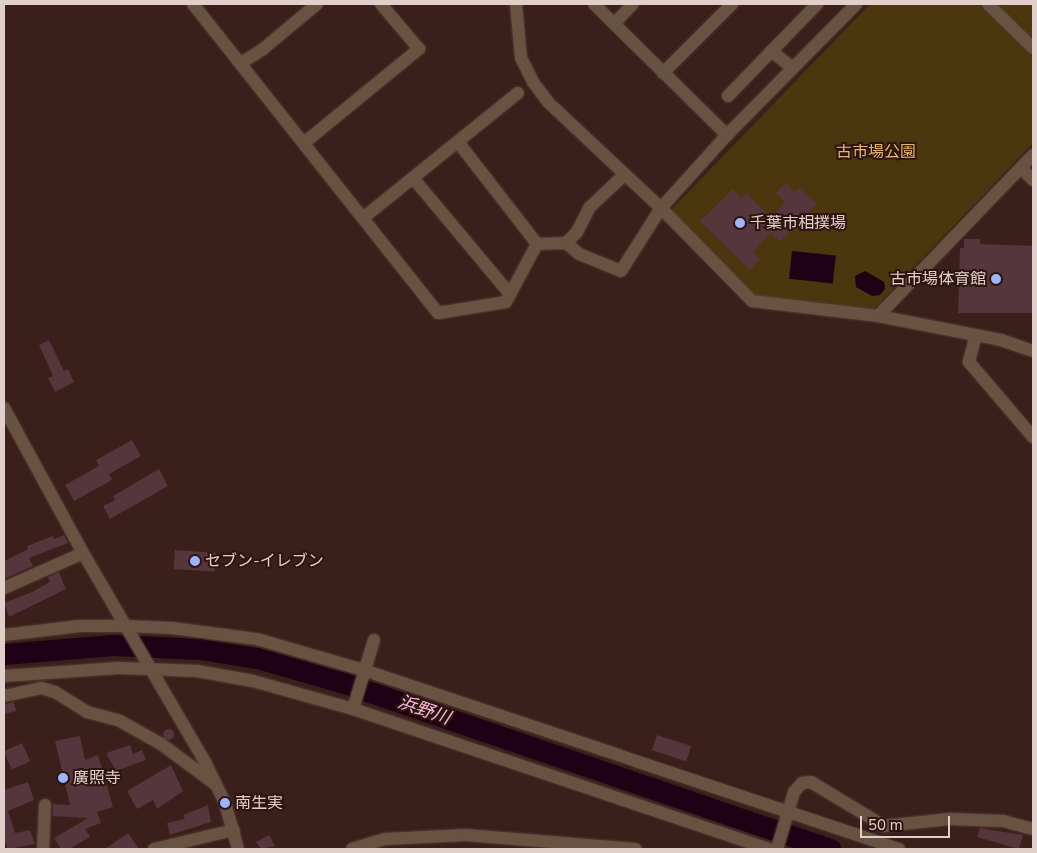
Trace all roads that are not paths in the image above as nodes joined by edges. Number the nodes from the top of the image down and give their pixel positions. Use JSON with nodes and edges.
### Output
{"nodes":[{"id":1,"x":193,"y":4,"type":"edge"},
{"id":2,"x":317,"y":4,"type":"edge"},
{"id":3,"x":381,"y":4,"type":"edge"},
{"id":4,"x":516,"y":4,"type":"edge"},
{"id":5,"x":594,"y":4,"type":"edge"},
{"id":6,"x":633,"y":4,"type":"edge"},
{"id":7,"x":732,"y":4,"type":"edge"},
{"id":8,"x":817,"y":4,"type":"edge"},
{"id":9,"x":856,"y":4,"type":"edge"},
{"id":10,"x":988,"y":4,"type":"edge"},
{"id":11,"x":615,"y":23,"type":"junction"},
{"id":12,"x":1033,"y":48,"type":"edge"},
{"id":13,"x":771,"y":51,"type":"junction"},
{"id":14,"x":241,"y":63,"type":"junction"},
{"id":15,"x":792,"y":68,"type":"junction"},
{"id":16,"x":663,"y":73,"type":"junction"},
{"id":17,"x":518,"y":93,"type":"dead end"},
{"id":18,"x":728,"y":96,"type":"dead end"},
{"id":19,"x":727,"y":135,"type":"junction"},
{"id":20,"x":458,"y":142,"type":"junction"},
{"id":21,"x":304,"y":143,"type":"junction"},
{"id":22,"x":1033,"y":155,"type":"edge"},
{"id":23,"x":1021,"y":168,"type":"junction"},
{"id":24,"x":625,"y":174,"type":"junction"},
{"id":25,"x":413,"y":178,"type":"junction"},
{"id":26,"x":1033,"y":180,"type":"edge"},
{"id":27,"x":661,"y":208,"type":"junction"},
{"id":28,"x":363,"y":218,"type":"junction"},
{"id":29,"x":566,"y":243,"type":"junction"},
{"id":30,"x":537,"y":244,"type":"junction"},
{"id":31,"x":510,"y":294,"type":"junction"},
{"id":32,"x":878,"y":316,"type":"junction"},
{"id":33,"x":976,"y":335,"type":"junction"},
{"id":34,"x":1033,"y":351,"type":"edge"},
{"id":35,"x":4,"y":408,"type":"edge"},
{"id":36,"x":1033,"y":437,"type":"edge"},
{"id":37,"x":83,"y":552,"type":"junction"},
{"id":38,"x":4,"y":588,"type":"edge"},
{"id":39,"x":125,"y":626,"type":"junction"},
{"id":40,"x":4,"y":635,"type":"edge"},
{"id":41,"x":374,"y":640,"type":"dead end"},
{"id":42,"x":153,"y":669,"type":"junction"},
{"id":43,"x":364,"y":670,"type":"junction"},
{"id":44,"x":38,"y":671,"type":"junction"},
{"id":45,"x":4,"y":676,"type":"edge"},
{"id":46,"x":41,"y":688,"type":"junction"},
{"id":47,"x":4,"y":696,"type":"edge"},
{"id":48,"x":353,"y":709,"type":"junction"},
{"id":49,"x":217,"y":785,"type":"junction"},
{"id":50,"x":45,"y":804,"type":"dead end"},
{"id":51,"x":789,"y":812,"type":"junction"},
{"id":52,"x":234,"y":830,"type":"junction"},
{"id":53,"x":1033,"y":830,"type":"edge"},
{"id":54,"x":576,"y":846,"type":"edge"},
{"id":55,"x":43,"y":849,"type":"edge"},
{"id":56,"x":154,"y":849,"type":"edge"},
{"id":57,"x":238,"y":849,"type":"edge"},
{"id":58,"x":352,"y":849,"type":"edge"},
{"id":59,"x":635,"y":849,"type":"edge"},
{"id":60,"x":770,"y":849,"type":"edge"},
{"id":61,"x":777,"y":849,"type":"edge"},
{"id":62,"x":899,"y":849,"type":"edge"}],
"edges":[{"from":1,"to":14,"type":"street"},
{"from":2,"to":14,"type":"street"},
{"from":3,"to":21,"type":"street"},
{"from":4,"to":24,"type":"street"},
{"from":5,"to":11,"type":"street"},
{"from":6,"to":11,"type":"street"},
{"from":7,"to":16,"type":"street"},
{"from":8,"to":13,"type":"street"},
{"from":9,"to":15,"type":"street"},
{"from":10,"to":12,"type":"street"},
{"from":11,"to":16,"type":"street"},
{"from":13,"to":15,"type":"street"},
{"from":13,"to":18,"type":"street"},
{"from":14,"to":21,"type":"street"},
{"from":15,"to":19,"type":"street"},
{"from":16,"to":19,"type":"street"},
{"from":17,"to":20,"type":"street"},
{"from":19,"to":27,"type":"street"},
{"from":20,"to":25,"type":"street"},
{"from":20,"to":30,"type":"street"},
{"from":21,"to":28,"type":"street"},
{"from":22,"to":23,"type":"street"},
{"from":23,"to":26,"type":"street"},
{"from":23,"to":32,"type":"street"},
{"from":24,"to":27,"type":"street"},
{"from":24,"to":29,"type":"street"},
{"from":25,"to":28,"type":"street"},
{"from":25,"to":31,"type":"street"},
{"from":27,"to":29,"type":"street"},
{"from":27,"to":32,"type":"street"},
{"from":28,"to":31,"type":"street"},
{"from":29,"to":30,"type":"street"},
{"from":30,"to":31,"type":"street"},
{"from":32,"to":33,"type":"street"},
{"from":33,"to":34,"type":"street"},
{"from":33,"to":36,"type":"street"},
{"from":35,"to":37,"type":"street"},
{"from":37,"to":38,"type":"street"},
{"from":37,"to":39,"type":"street"},
{"from":39,"to":40,"type":"street"},
{"from":39,"to":42,"type":"street"},
{"from":39,"to":43,"type":"street"},
{"from":41,"to":43,"type":"street"},
{"from":42,"to":44,"type":"street"},
{"from":42,"to":48,"type":"street"},
{"from":42,"to":49,"type":"street"},
{"from":43,"to":48,"type":"street"},
{"from":43,"to":51,"type":"street"},
{"from":44,"to":45,"type":"street"},
{"from":44,"to":46,"type":"street"},
{"from":46,"to":47,"type":"street"},
{"from":46,"to":49,"type":"street"},
{"from":48,"to":60,"type":"street"},
{"from":49,"to":52,"type":"street"},
{"from":50,"to":55,"type":"street"},
{"from":51,"to":53,"type":"street"},
{"from":51,"to":61,"type":"street"},
{"from":51,"to":62,"type":"street"},
{"from":52,"to":56,"type":"street"},
{"from":52,"to":57,"type":"street"},
{"from":54,"to":58,"type":"street"},
{"from":54,"to":59,"type":"street"}]}
